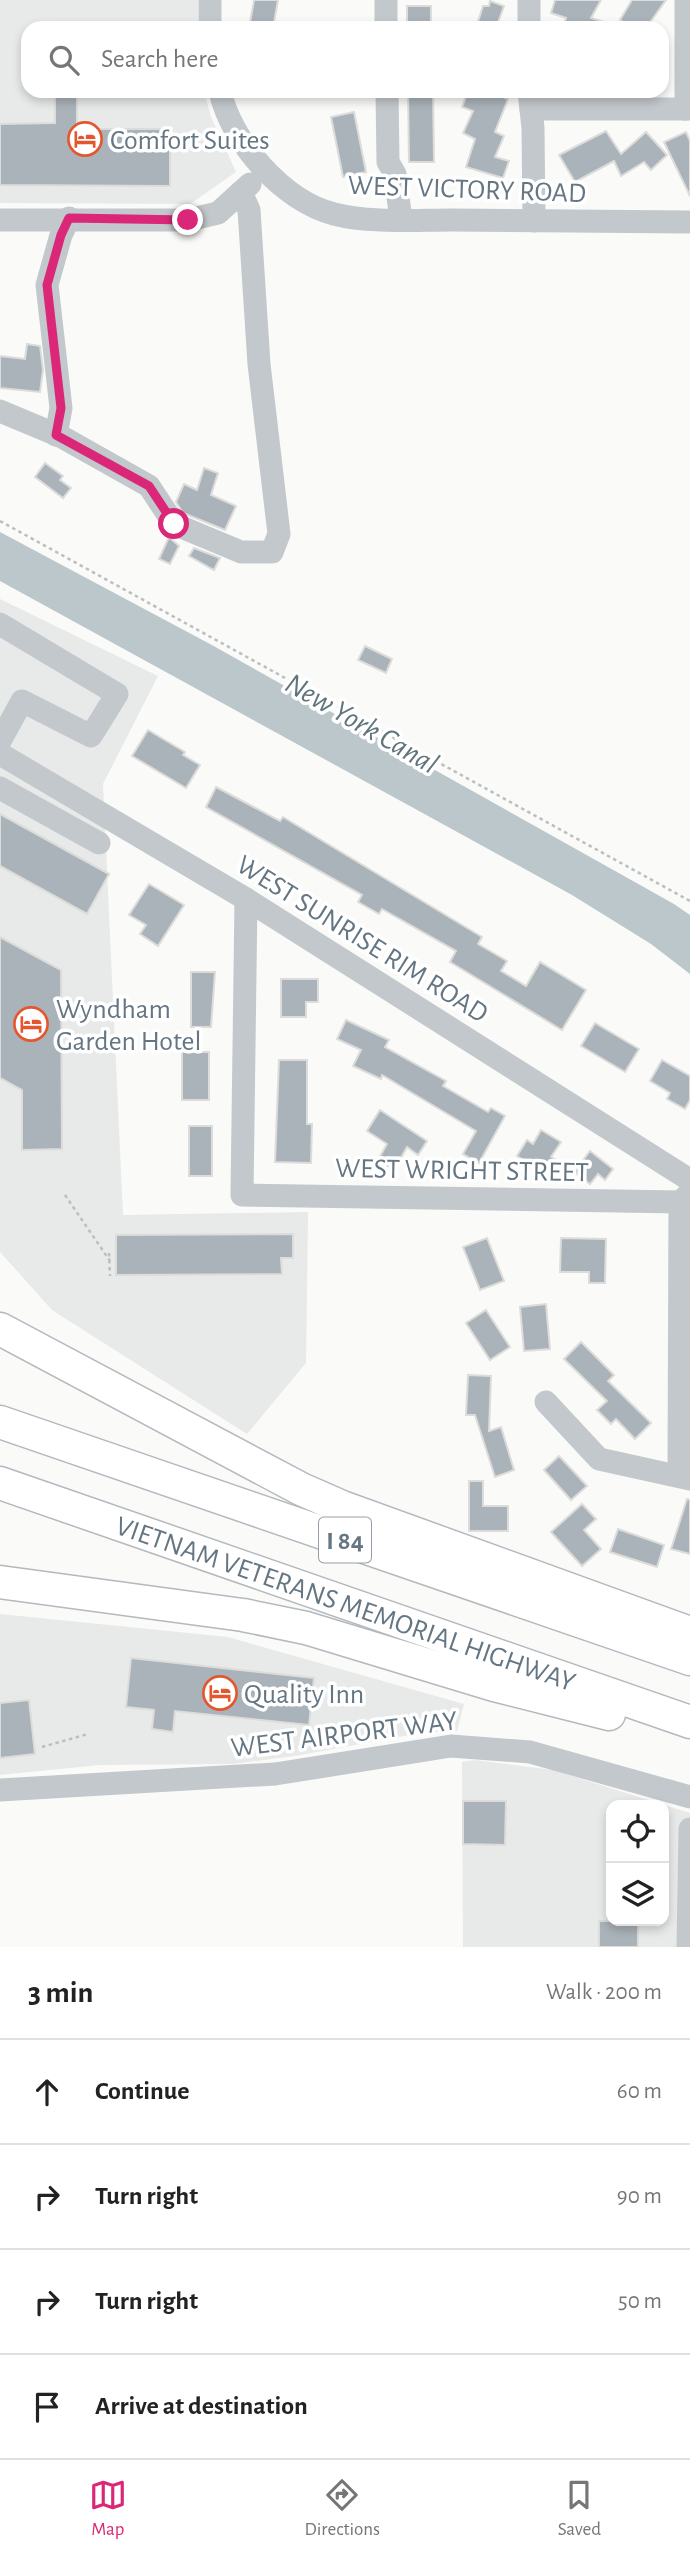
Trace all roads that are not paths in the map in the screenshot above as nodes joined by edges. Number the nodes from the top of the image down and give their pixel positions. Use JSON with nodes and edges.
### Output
{"nodes":[{"id":1,"x":210,"y":0,"type":"edge"},
{"id":2,"x":386,"y":0,"type":"edge"},
{"id":3,"x":529,"y":0,"type":"edge"},
{"id":4,"x":686,"y":0,"type":"edge"},
{"id":5,"x":210,"y":21,"type":"edge"},
{"id":6,"x":386,"y":21,"type":"edge"},
{"id":7,"x":529,"y":21,"type":"edge"},
{"id":8,"x":222,"y":98,"type":"edge"},
{"id":9,"x":387,"y":98,"type":"edge"},
{"id":10,"x":530,"y":100,"type":"edge"},
{"id":11,"x":688,"y":109,"type":"edge"},
{"id":12,"x":265,"y":170,"type":"junction"},
{"id":13,"x":241,"y":192,"type":"junction"},
{"id":14,"x":69,"y":218,"type":"junction"},
{"id":15,"x":0,"y":219,"type":"edge"},
{"id":16,"x":401,"y":220,"type":"junction"},
{"id":17,"x":534,"y":221,"type":"junction"},
{"id":18,"x":690,"y":222,"type":"edge"},
{"id":19,"x":0,"y":411,"type":"edge"},
{"id":20,"x":56,"y":435,"type":"junction"},
{"id":21,"x":0,"y":624,"type":"edge"},
{"id":22,"x":0,"y":741,"type":"edge"},
{"id":23,"x":0,"y":754,"type":"edge"},
{"id":24,"x":44,"y":780,"type":"junction"},
{"id":25,"x":0,"y":788,"type":"edge"},
{"id":26,"x":31,"y":805,"type":"junction"},
{"id":27,"x":99,"y":843,"type":"dead end"},
{"id":28,"x":246,"y":899,"type":"junction"},
{"id":29,"x":690,"y":1180,"type":"edge"},
{"id":30,"x":685,"y":1198,"type":"edge"},
{"id":31,"x":0,"y":1329,"type":"edge"},
{"id":32,"x":546,"y":1402,"type":"dead end"},
{"id":33,"x":0,"y":1422,"type":"edge"},
{"id":34,"x":685,"y":1477,"type":"edge"},
{"id":35,"x":0,"y":1483,"type":"edge"},
{"id":36,"x":0,"y":1582,"type":"edge"},
{"id":37,"x":690,"y":1633,"type":"edge"},
{"id":38,"x":690,"y":1659,"type":"edge"},
{"id":39,"x":690,"y":1722,"type":"edge"},
{"id":40,"x":690,"y":1735,"type":"edge"},
{"id":41,"x":0,"y":1790,"type":"edge"},
{"id":42,"x":690,"y":1797,"type":"edge"},
{"id":43,"x":690,"y":1829,"type":"edge"},
{"id":44,"x":688,"y":1947,"type":"edge"}],
"edges":[{"from":1,"to":5,"type":"street"},
{"from":2,"to":6,"type":"street"},
{"from":3,"to":7,"type":"street"},
{"from":4,"to":11,"type":"street"},
{"from":8,"to":12,"type":"street","name":"WEST VICTORY ROAD"},
{"from":9,"to":16,"type":"street"},
{"from":10,"to":11,"type":"street"},
{"from":10,"to":17,"type":"street"},
{"from":12,"to":13,"type":"street"},
{"from":12,"to":16,"type":"street","name":"WEST VICTORY ROAD"},
{"from":13,"to":14,"type":"street"},
{"from":13,"to":20,"type":"street"},
{"from":14,"to":15,"type":"street"},
{"from":14,"to":20,"type":"street"},
{"from":16,"to":17,"type":"street","name":"WEST VICTORY ROAD"},
{"from":17,"to":18,"type":"street","name":"WEST VICTORY ROAD"},
{"from":19,"to":20,"type":"street"},
{"from":21,"to":22,"type":"street"},
{"from":23,"to":24,"type":"street","name":"WEST SUNRISE RIM ROAD"},
{"from":24,"to":26,"type":"street"},
{"from":24,"to":28,"type":"street","name":"WEST SUNRISE RIM ROAD"},
{"from":25,"to":26,"type":"street"},
{"from":26,"to":27,"type":"street"},
{"from":28,"to":29,"type":"street","name":"WEST SUNRISE RIM ROAD"},
{"from":28,"to":30,"type":"street","name":"WEST WRIGHT STREET"},
{"from":30,"to":34,"type":"street"},
{"from":31,"to":37,"type":"highway"},
{"from":32,"to":34,"type":"street"},
{"from":33,"to":38,"type":"highway","number":"I 84"},
{"from":35,"to":39,"type":"highway","name":"VIETNAM VETERANS MEMORIAL HIGHWAY","number":"I 84"},
{"from":36,"to":40,"type":"highway"},
{"from":41,"to":42,"type":"street","name":"WEST AIRPORT WAY"},
{"from":43,"to":44,"type":"street"}]}
